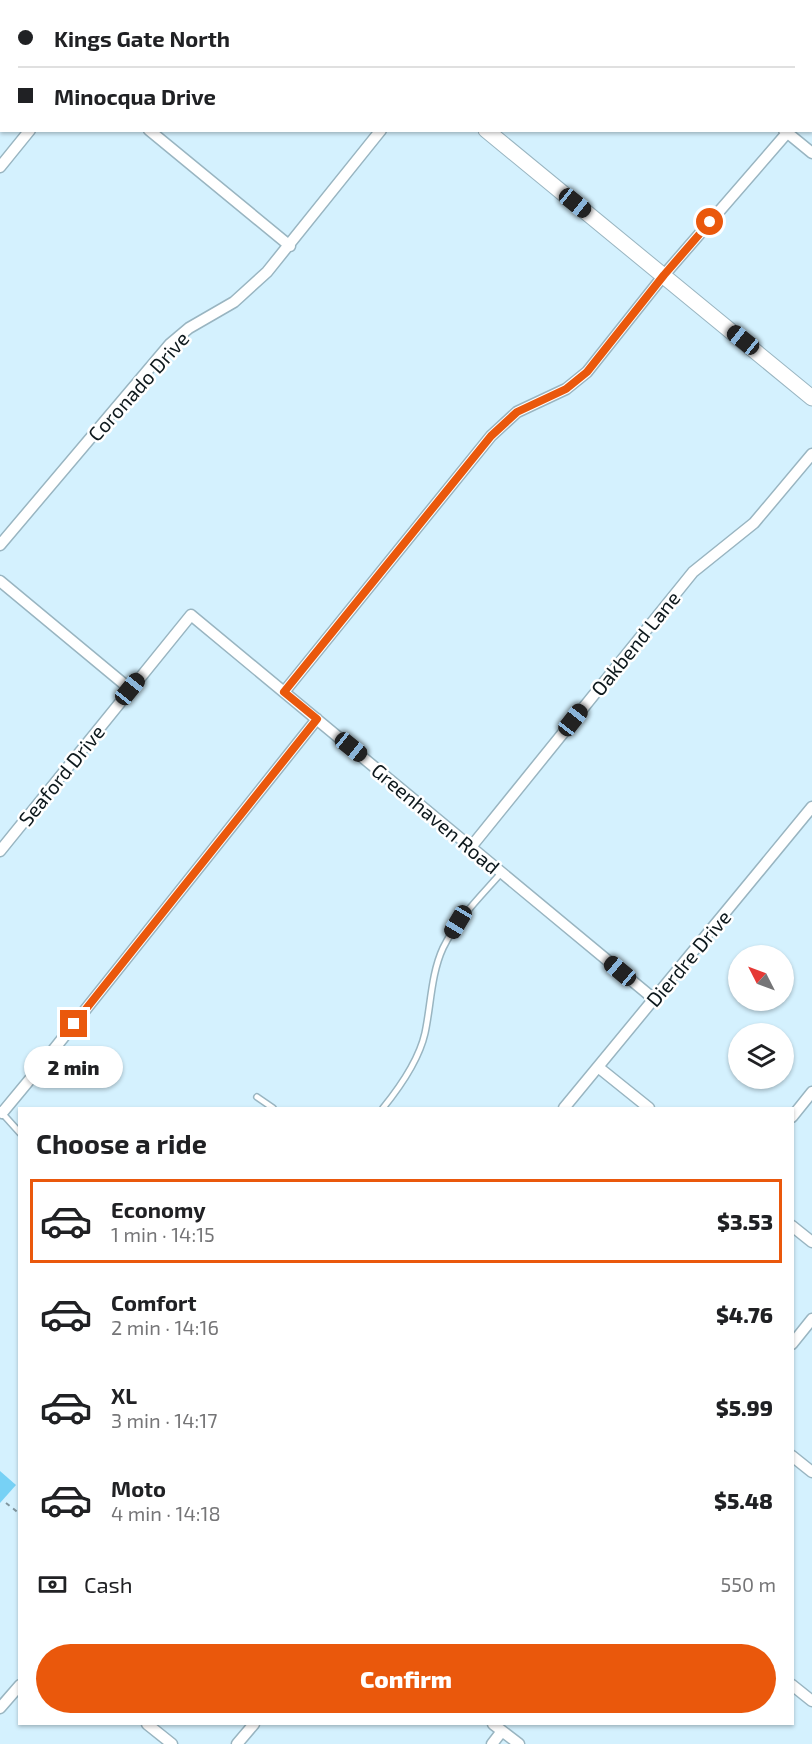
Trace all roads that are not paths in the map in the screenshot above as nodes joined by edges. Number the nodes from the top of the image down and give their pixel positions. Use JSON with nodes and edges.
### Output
{"nodes":[{"id":1,"x":28,"y":132,"type":"edge"},
{"id":2,"x":151,"y":132,"type":"edge"},
{"id":3,"x":379,"y":132,"type":"edge"},
{"id":4,"x":488,"y":132,"type":"edge"},
{"id":5,"x":786,"y":132,"type":"edge"},
{"id":6,"x":812,"y":153,"type":"edge"},
{"id":7,"x":0,"y":166,"type":"edge"},
{"id":8,"x":290,"y":246,"type":"junction"},
{"id":9,"x":664,"y":275,"type":"junction"},
{"id":10,"x":812,"y":398,"type":"edge"},
{"id":11,"x":812,"y":454,"type":"edge"},
{"id":12,"x":0,"y":545,"type":"edge"},
{"id":13,"x":0,"y":581,"type":"edge"},
{"id":14,"x":191,"y":615,"type":"joint"},
{"id":15,"x":130,"y":689,"type":"junction"},
{"id":16,"x":284,"y":692,"type":"junction"},
{"id":17,"x":317,"y":719,"type":"junction"},
{"id":18,"x":812,"y":807,"type":"edge"},
{"id":19,"x":808,"y":822,"type":"edge"},
{"id":20,"x":471,"y":847,"type":"junction"},
{"id":21,"x":0,"y":851,"type":"edge"},
{"id":22,"x":502,"y":872,"type":"junction"},
{"id":23,"x":654,"y":999,"type":"junction"},
{"id":24,"x":598,"y":1067,"type":"junction"},
{"id":25,"x":812,"y":1092,"type":"edge"},
{"id":26,"x":257,"y":1097,"type":"dead end"},
{"id":27,"x":272,"y":1107,"type":"edge"},
{"id":28,"x":384,"y":1107,"type":"edge"},
{"id":29,"x":565,"y":1107,"type":"edge"},
{"id":30,"x":648,"y":1107,"type":"edge"},
{"id":31,"x":1,"y":1112,"type":"edge"},
{"id":32,"x":794,"y":1114,"type":"edge"},
{"id":33,"x":18,"y":1131,"type":"edge"},
{"id":34,"x":794,"y":1228,"type":"edge"},
{"id":35,"x":812,"y":1242,"type":"edge"},
{"id":36,"x":812,"y":1319,"type":"edge"},
{"id":37,"x":794,"y":1342,"type":"edge"},
{"id":38,"x":794,"y":1458,"type":"edge"},
{"id":39,"x":812,"y":1472,"type":"edge"},
{"id":40,"x":18,"y":1687,"type":"edge"},
{"id":41,"x":794,"y":1687,"type":"edge"},
{"id":42,"x":812,"y":1701,"type":"edge"},
{"id":43,"x":0,"y":1708,"type":"edge"},
{"id":44,"x":148,"y":1725,"type":"edge"},
{"id":45,"x":253,"y":1725,"type":"edge"},
{"id":46,"x":498,"y":1727,"type":"edge"},
{"id":47,"x":172,"y":1744,"type":"edge"},
{"id":48,"x":237,"y":1744,"type":"edge"},
{"id":49,"x":492,"y":1744,"type":"edge"},
{"id":50,"x":519,"y":1744,"type":"edge"}],
"edges":[{"from":1,"to":7,"type":"street"},
{"from":2,"to":8,"type":"street"},
{"from":3,"to":8,"type":"street","name":"Coronado Drive"},
{"from":4,"to":9,"type":"main road"},
{"from":5,"to":6,"type":"street"},
{"from":5,"to":9,"type":"street"},
{"from":8,"to":12,"type":"street","name":"Coronado Drive"},
{"from":9,"to":10,"type":"main road"},
{"from":9,"to":16,"type":"street"},
{"from":11,"to":20,"type":"street","name":"Oakbend Lane"},
{"from":13,"to":15,"type":"street"},
{"from":14,"to":15,"type":"street","name":"Seaford Drive"},
{"from":14,"to":16,"type":"street","name":"Greenhaven Road"},
{"from":15,"to":21,"type":"street","name":"Seaford Drive"},
{"from":16,"to":17,"type":"street","name":"Greenhaven Road"},
{"from":17,"to":20,"type":"street","name":"Greenhaven Road"},
{"from":17,"to":31,"type":"street"},
{"from":18,"to":19,"type":"street","name":"Dierdre Drive"},
{"from":19,"to":23,"type":"street","name":"Dierdre Drive"},
{"from":20,"to":22,"type":"street","name":"Greenhaven Road"},
{"from":22,"to":23,"type":"street","name":"Greenhaven Road"},
{"from":22,"to":28,"type":"lane"},
{"from":23,"to":24,"type":"street","name":"Dierdre Drive"},
{"from":24,"to":29,"type":"street","name":"Dierdre Drive"},
{"from":24,"to":30,"type":"street"},
{"from":25,"to":32,"type":"street"},
{"from":26,"to":27,"type":"lane"},
{"from":31,"to":33,"type":"lane"},
{"from":34,"to":35,"type":"street"},
{"from":36,"to":37,"type":"street"},
{"from":38,"to":39,"type":"street"},
{"from":40,"to":43,"type":"street"},
{"from":41,"to":42,"type":"street"},
{"from":44,"to":47,"type":"street"},
{"from":45,"to":48,"type":"street"},
{"from":46,"to":49,"type":"street"},
{"from":46,"to":50,"type":"street"}]}
